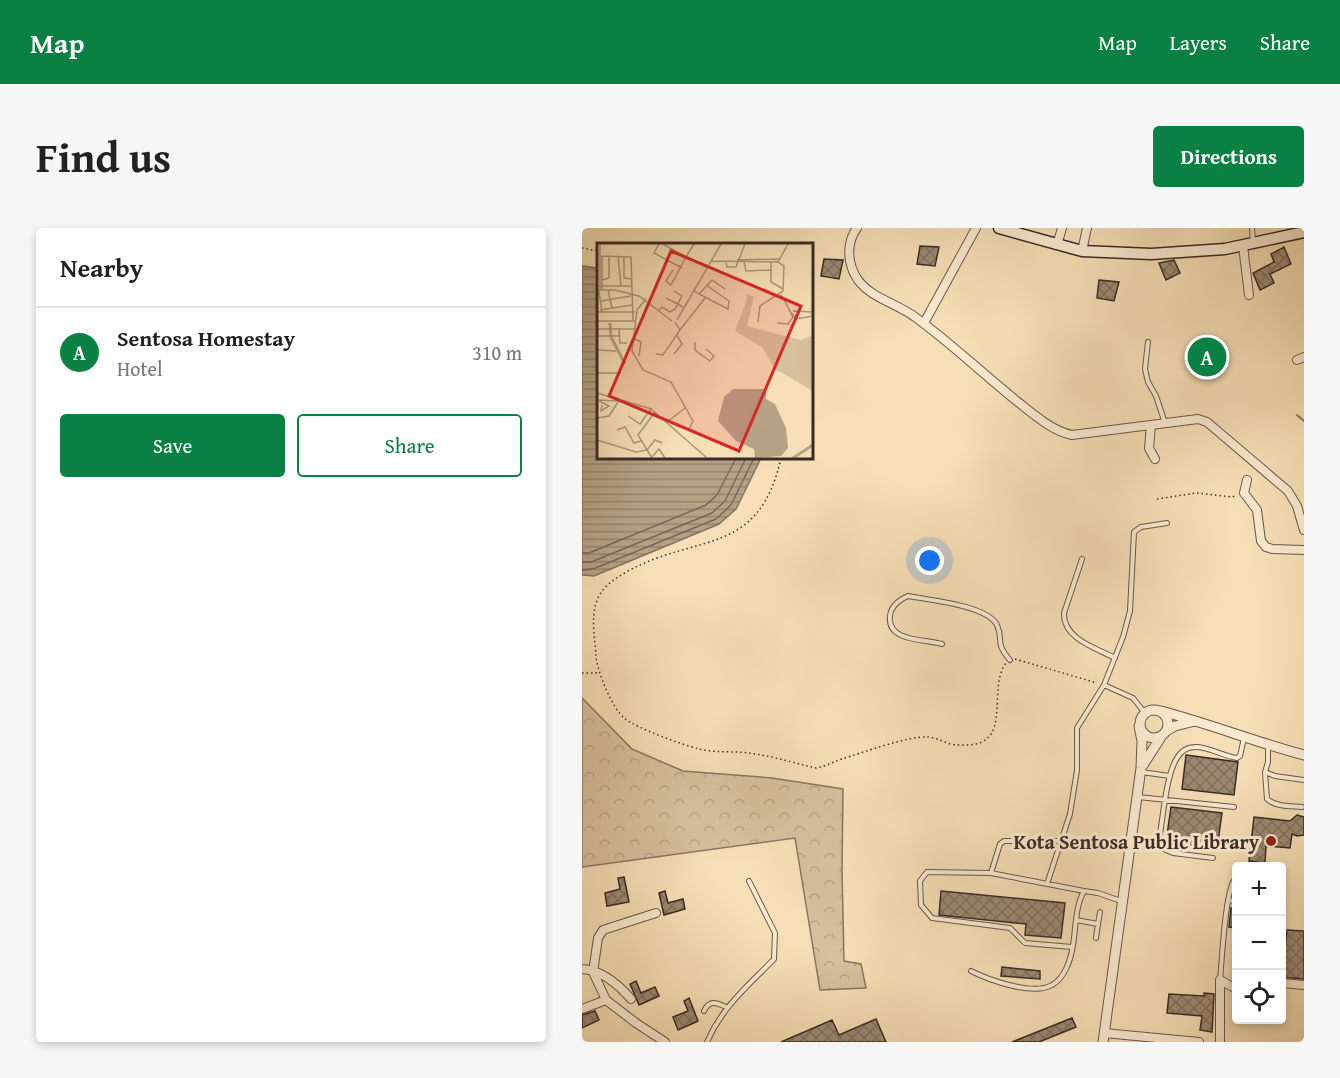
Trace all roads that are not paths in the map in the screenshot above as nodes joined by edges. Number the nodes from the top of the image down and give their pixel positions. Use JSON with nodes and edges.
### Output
{"nodes":[{"id":1,"x":857,"y":228,"type":"edge"},
{"id":2,"x":976,"y":228,"type":"edge"},
{"id":3,"x":999,"y":228,"type":"edge"},
{"id":4,"x":1062,"y":228,"type":"edge"},
{"id":5,"x":1087,"y":228,"type":"edge"},
{"id":6,"x":1251,"y":228,"type":"edge"},
{"id":7,"x":1304,"y":232,"type":"edge"},
{"id":8,"x":1248,"y":244,"type":"junction"},
{"id":9,"x":1057,"y":245,"type":"junction"},
{"id":10,"x":1082,"y":251,"type":"junction"},
{"id":11,"x":1249,"y":295,"type":"dead end"},
{"id":12,"x":924,"y":323,"type":"junction"},
{"id":13,"x":1148,"y":342,"type":"dead end"},
{"id":14,"x":1166,"y":423,"type":"junction"},
{"id":15,"x":1150,"y":425,"type":"junction"},
{"id":16,"x":1155,"y":459,"type":"dead end"},
{"id":17,"x":1247,"y":480,"type":"dead end"},
{"id":18,"x":1167,"y":523,"type":"dead end"},
{"id":19,"x":1304,"y":530,"type":"edge"},
{"id":20,"x":1304,"y":550,"type":"edge"},
{"id":21,"x":1082,"y":559,"type":"dead end"},
{"id":22,"x":942,"y":644,"type":"dead end"},
{"id":23,"x":1115,"y":658,"type":"junction"},
{"id":24,"x":1010,"y":660,"type":"road end"},
{"id":25,"x":1104,"y":685,"type":"junction"},
{"id":26,"x":1161,"y":711,"type":"junction"},
{"id":27,"x":1145,"y":712,"type":"junction"},
{"id":28,"x":1198,"y":721,"type":"junction"},
{"id":29,"x":1139,"y":726,"type":"junction"},
{"id":30,"x":1164,"y":734,"type":"junction"},
{"id":31,"x":1245,"y":738,"type":"junction"},
{"id":32,"x":1268,"y":744,"type":"junction"},
{"id":33,"x":1304,"y":755,"type":"edge"},
{"id":34,"x":1141,"y":770,"type":"junction"},
{"id":35,"x":1265,"y":772,"type":"junction"},
{"id":36,"x":1170,"y":776,"type":"junction"},
{"id":37,"x":1304,"y":780,"type":"edge"},
{"id":38,"x":1137,"y":797,"type":"junction"},
{"id":39,"x":1166,"y":799,"type":"junction"},
{"id":40,"x":1234,"y":807,"type":"dead end"},
{"id":41,"x":1302,"y":807,"type":"dead end"},
{"id":42,"x":1061,"y":841,"type":"junction"},
{"id":43,"x":1213,"y":858,"type":"dead end"},
{"id":44,"x":991,"y":873,"type":"junction"},
{"id":45,"x":749,"y":881,"type":"dead end"},
{"id":46,"x":1232,"y":881,"type":"edge"},
{"id":47,"x":1047,"y":884,"type":"junction"},
{"id":48,"x":1084,"y":891,"type":"junction"},
{"id":49,"x":1228,"y":900,"type":"junction"},
{"id":50,"x":1232,"y":900,"type":"edge"},
{"id":51,"x":1122,"y":901,"type":"junction"},
{"id":52,"x":1100,"y":912,"type":"dead end"},
{"id":53,"x":656,"y":913,"type":"dead end"},
{"id":54,"x":1076,"y":920,"type":"junction"},
{"id":55,"x":1098,"y":924,"type":"junction"},
{"id":56,"x":1096,"y":938,"type":"dead end"},
{"id":57,"x":1072,"y":947,"type":"junction"},
{"id":58,"x":582,"y":969,"type":"edge"},
{"id":59,"x":971,"y":971,"type":"dead end"},
{"id":60,"x":593,"y":972,"type":"junction"},
{"id":61,"x":1220,"y":980,"type":"junction"},
{"id":62,"x":1286,"y":983,"type":"edge"},
{"id":63,"x":1304,"y":986,"type":"edge"},
{"id":64,"x":1232,"y":987,"type":"edge"},
{"id":65,"x":630,"y":999,"type":"dead end"},
{"id":66,"x":606,"y":1000,"type":"junction"},
{"id":67,"x":726,"y":1007,"type":"junction"},
{"id":68,"x":582,"y":1009,"type":"edge"},
{"id":69,"x":704,"y":1011,"type":"dead end"},
{"id":70,"x":1103,"y":1038,"type":"edge"},
{"id":71,"x":666,"y":1042,"type":"edge"},
{"id":72,"x":706,"y":1042,"type":"edge"},
{"id":73,"x":1199,"y":1042,"type":"edge"},
{"id":74,"x":1220,"y":1042,"type":"edge"}],
"edges":[{"from":1,"to":12,"type":"street"},
{"from":2,"to":12,"type":"street"},
{"from":3,"to":9,"type":"main road"},
{"from":4,"to":9,"type":"street"},
{"from":5,"to":10,"type":"street"},
{"from":6,"to":8,"type":"lane"},
{"from":7,"to":8,"type":"main road"},
{"from":8,"to":10,"type":"main road"},
{"from":8,"to":11,"type":"street"},
{"from":9,"to":10,"type":"main road"},
{"from":12,"to":15,"type":"street"},
{"from":13,"to":14,"type":"lane"},
{"from":14,"to":15,"type":"street"},
{"from":14,"to":19,"type":"street"},
{"from":15,"to":16,"type":"street"},
{"from":17,"to":20,"type":"street"},
{"from":18,"to":23,"type":"lane"},
{"from":21,"to":23,"type":"lane"},
{"from":22,"to":24,"type":"lane"},
{"from":23,"to":25,"type":"lane"},
{"from":25,"to":27,"type":"lane"},
{"from":25,"to":42,"type":"lane"},
{"from":26,"to":27,"type":"street"},
{"from":26,"to":28,"type":"street"},
{"from":26,"to":30,"type":"street"},
{"from":27,"to":29,"type":"street"},
{"from":28,"to":30,"type":"street"},
{"from":28,"to":31,"type":"street"},
{"from":29,"to":30,"type":"street"},
{"from":29,"to":34,"type":"street"},
{"from":30,"to":34,"type":"street"},
{"from":31,"to":32,"type":"street"},
{"from":31,"to":36,"type":"lane"},
{"from":32,"to":33,"type":"street"},
{"from":32,"to":35,"type":"lane"},
{"from":34,"to":36,"type":"lane"},
{"from":34,"to":38,"type":"street"},
{"from":35,"to":37,"type":"lane"},
{"from":35,"to":41,"type":"lane"},
{"from":36,"to":39,"type":"lane"},
{"from":38,"to":39,"type":"lane"},
{"from":38,"to":51,"type":"street"},
{"from":39,"to":40,"type":"lane"},
{"from":39,"to":43,"type":"lane"},
{"from":42,"to":44,"type":"lane"},
{"from":42,"to":47,"type":"lane"},
{"from":44,"to":47,"type":"lane"},
{"from":44,"to":57,"type":"lane"},
{"from":45,"to":67,"type":"lane"},
{"from":46,"to":49,"type":"lane"},
{"from":47,"to":48,"type":"lane"},
{"from":48,"to":51,"type":"lane"},
{"from":48,"to":54,"type":"lane"},
{"from":49,"to":50,"type":"lane"},
{"from":49,"to":61,"type":"lane"},
{"from":51,"to":70,"type":"street"},
{"from":52,"to":55,"type":"lane"},
{"from":53,"to":60,"type":"street"},
{"from":54,"to":55,"type":"lane"},
{"from":54,"to":57,"type":"lane"},
{"from":55,"to":56,"type":"lane"},
{"from":57,"to":59,"type":"lane"},
{"from":58,"to":60,"type":"street"},
{"from":60,"to":65,"type":"street"},
{"from":60,"to":66,"type":"street"},
{"from":61,"to":64,"type":"street"},
{"from":61,"to":74,"type":"street"},
{"from":62,"to":63,"type":"street"},
{"from":66,"to":68,"type":"street"},
{"from":66,"to":71,"type":"street"},
{"from":67,"to":69,"type":"lane"},
{"from":67,"to":72,"type":"lane"},
{"from":70,"to":73,"type":"street"}]}
